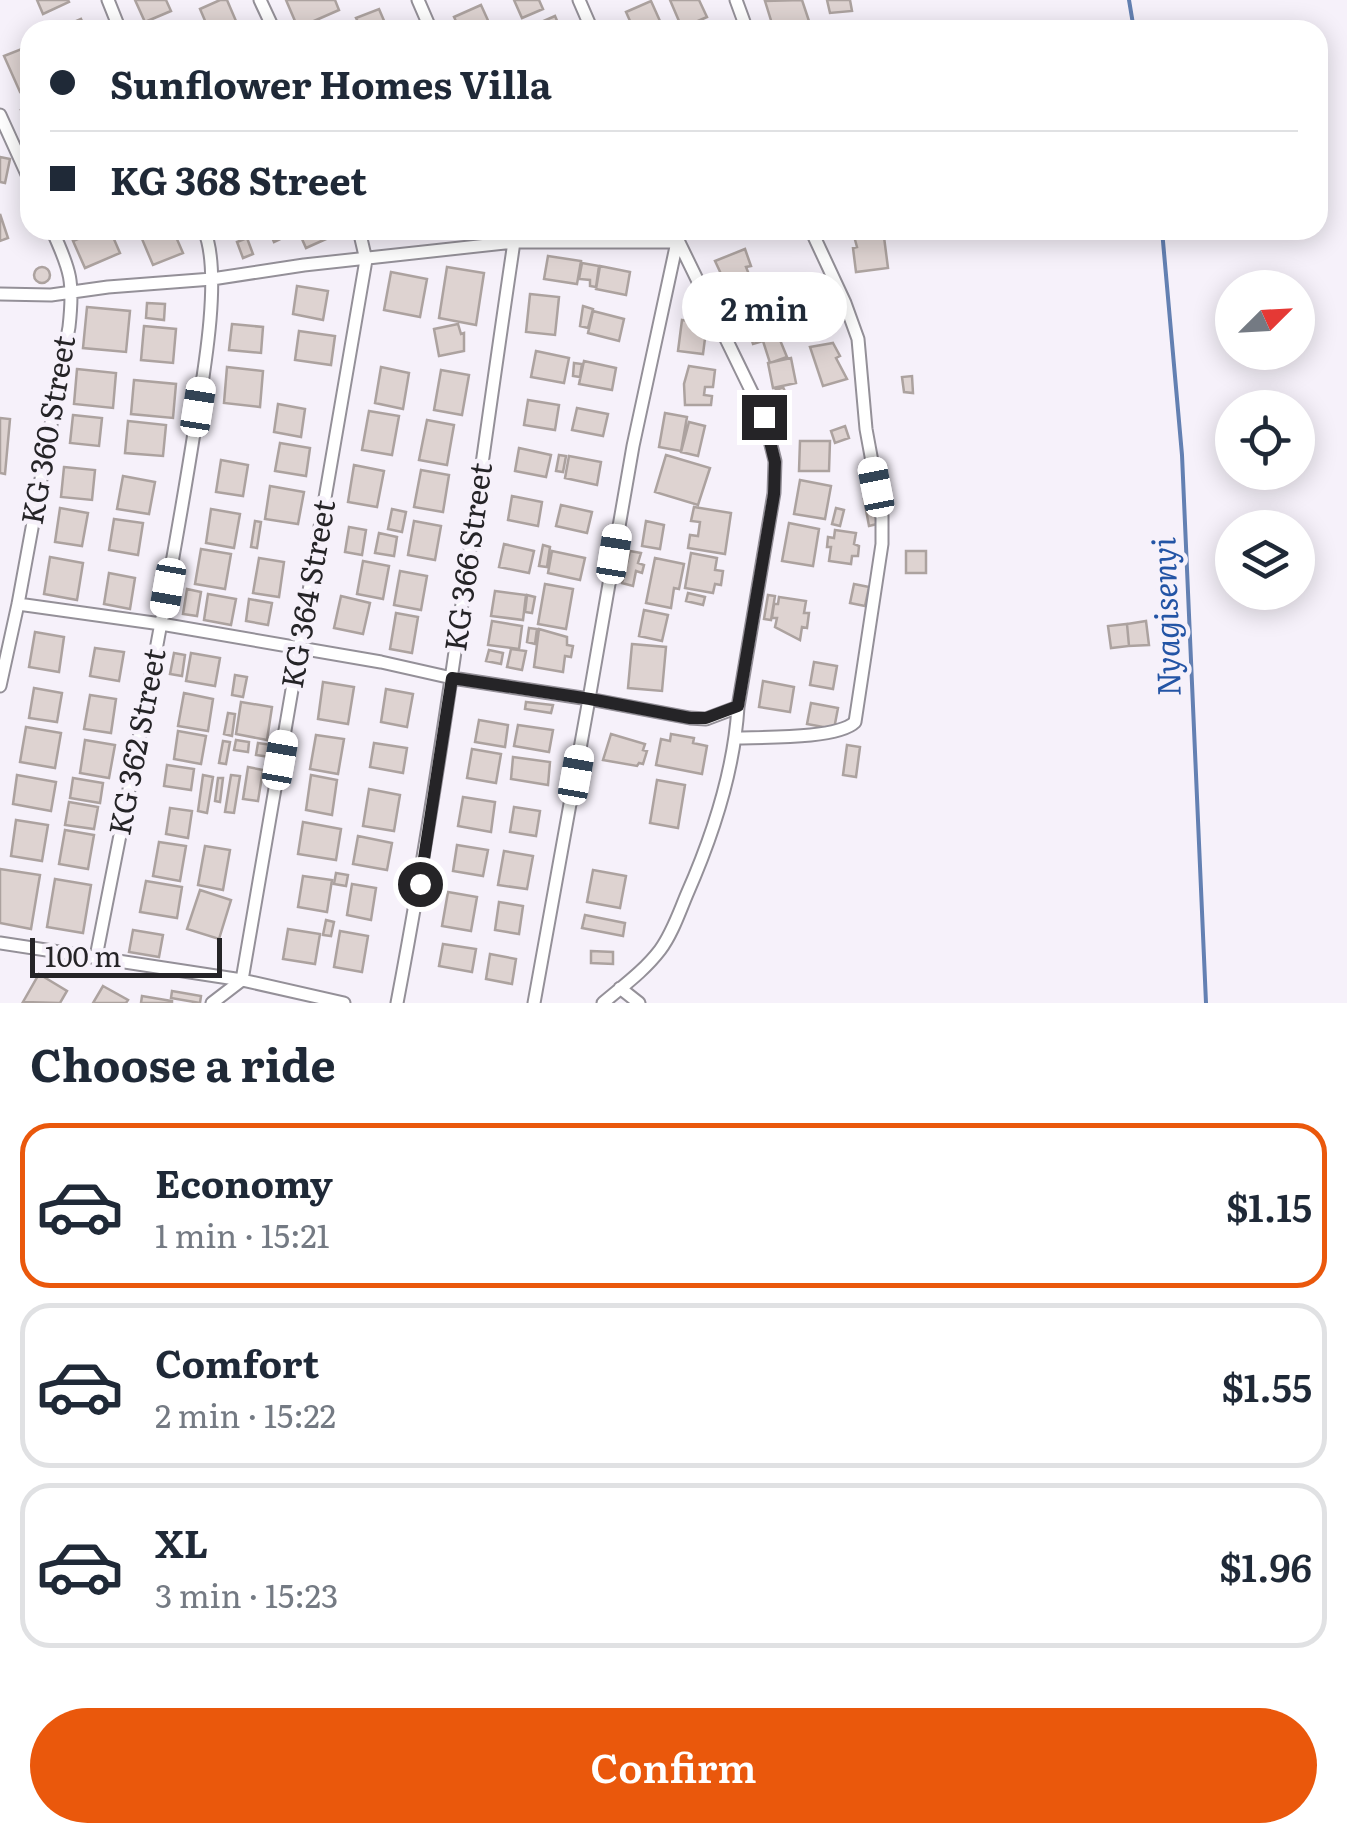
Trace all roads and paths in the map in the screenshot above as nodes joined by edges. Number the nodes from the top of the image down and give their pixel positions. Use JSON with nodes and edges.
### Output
{"nodes":[{"id":1,"x":0,"y":115,"type":"edge"},
{"id":2,"x":20,"y":159,"type":"edge"},
{"id":3,"x":56,"y":240,"type":"edge"},
{"id":4,"x":209,"y":240,"type":"edge"},
{"id":5,"x":361,"y":240,"type":"edge"},
{"id":6,"x":488,"y":240,"type":"edge"},
{"id":7,"x":511,"y":240,"type":"edge"},
{"id":8,"x":674,"y":240,"type":"edge"},
{"id":9,"x":677,"y":240,"type":"edge"},
{"id":10,"x":816,"y":240,"type":"edge"},
{"id":11,"x":366,"y":260,"type":"junction"},
{"id":12,"x":212,"y":279,"type":"junction"},
{"id":13,"x":73,"y":292,"type":"junction"},
{"id":14,"x":0,"y":294,"type":"edge"},
{"id":15,"x":18,"y":604,"type":"junction"},
{"id":16,"x":161,"y":624,"type":"junction"},
{"id":17,"x":299,"y":650,"type":"junction"},
{"id":18,"x":452,"y":678,"type":"junction"},
{"id":19,"x":0,"y":683,"type":"edge"},
{"id":20,"x":590,"y":699,"type":"junction"},
{"id":21,"x":738,"y":706,"type":"junction"},
{"id":22,"x":736,"y":738,"type":"junction"},
{"id":23,"x":0,"y":943,"type":"edge"},
{"id":24,"x":96,"y":957,"type":"junction"},
{"id":25,"x":242,"y":980,"type":"junction"},
{"id":26,"x":620,"y":988,"type":"junction"},
{"id":27,"x":212,"y":1003,"type":"edge"},
{"id":28,"x":344,"y":1003,"type":"edge"},
{"id":29,"x":397,"y":1003,"type":"edge"},
{"id":30,"x":534,"y":1003,"type":"edge"},
{"id":31,"x":603,"y":1003,"type":"edge"},
{"id":32,"x":639,"y":1003,"type":"edge"}],
"edges":[{"from":1,"to":2,"type":"street"},
{"from":3,"to":13,"type":"street","name":"KG 360 Street"},
{"from":4,"to":12,"type":"street","name":"KG 362 Street"},
{"from":5,"to":11,"type":"street","name":"KG 364 Street"},
{"from":6,"to":11,"type":"street"},
{"from":7,"to":18,"type":"street","name":"KG 366 Street"},
{"from":8,"to":20,"type":"street"},
{"from":9,"to":21,"type":"street"},
{"from":10,"to":22,"type":"street"},
{"from":11,"to":12,"type":"street"},
{"from":11,"to":17,"type":"street","name":"KG 364 Street"},
{"from":12,"to":13,"type":"street"},
{"from":12,"to":16,"type":"street","name":"KG 362 Street"},
{"from":13,"to":14,"type":"street","name":"KG 360 Street"},
{"from":13,"to":15,"type":"street","name":"KG 360 Street"},
{"from":15,"to":16,"type":"street"},
{"from":15,"to":19,"type":"street","name":"KG 360 Street"},
{"from":16,"to":17,"type":"street"},
{"from":16,"to":24,"type":"street","name":"KG 362 Street"},
{"from":17,"to":18,"type":"street"},
{"from":17,"to":25,"type":"street","name":"KG 364 Street"},
{"from":18,"to":20,"type":"street"},
{"from":18,"to":29,"type":"street","name":"KG 366 Street"},
{"from":20,"to":21,"type":"street"},
{"from":20,"to":30,"type":"street"},
{"from":21,"to":22,"type":"street"},
{"from":22,"to":26,"type":"street"},
{"from":23,"to":24,"type":"street"},
{"from":24,"to":25,"type":"street"},
{"from":25,"to":27,"type":"street"},
{"from":25,"to":28,"type":"street"},
{"from":26,"to":31,"type":"street"},
{"from":26,"to":32,"type":"street"}]}
